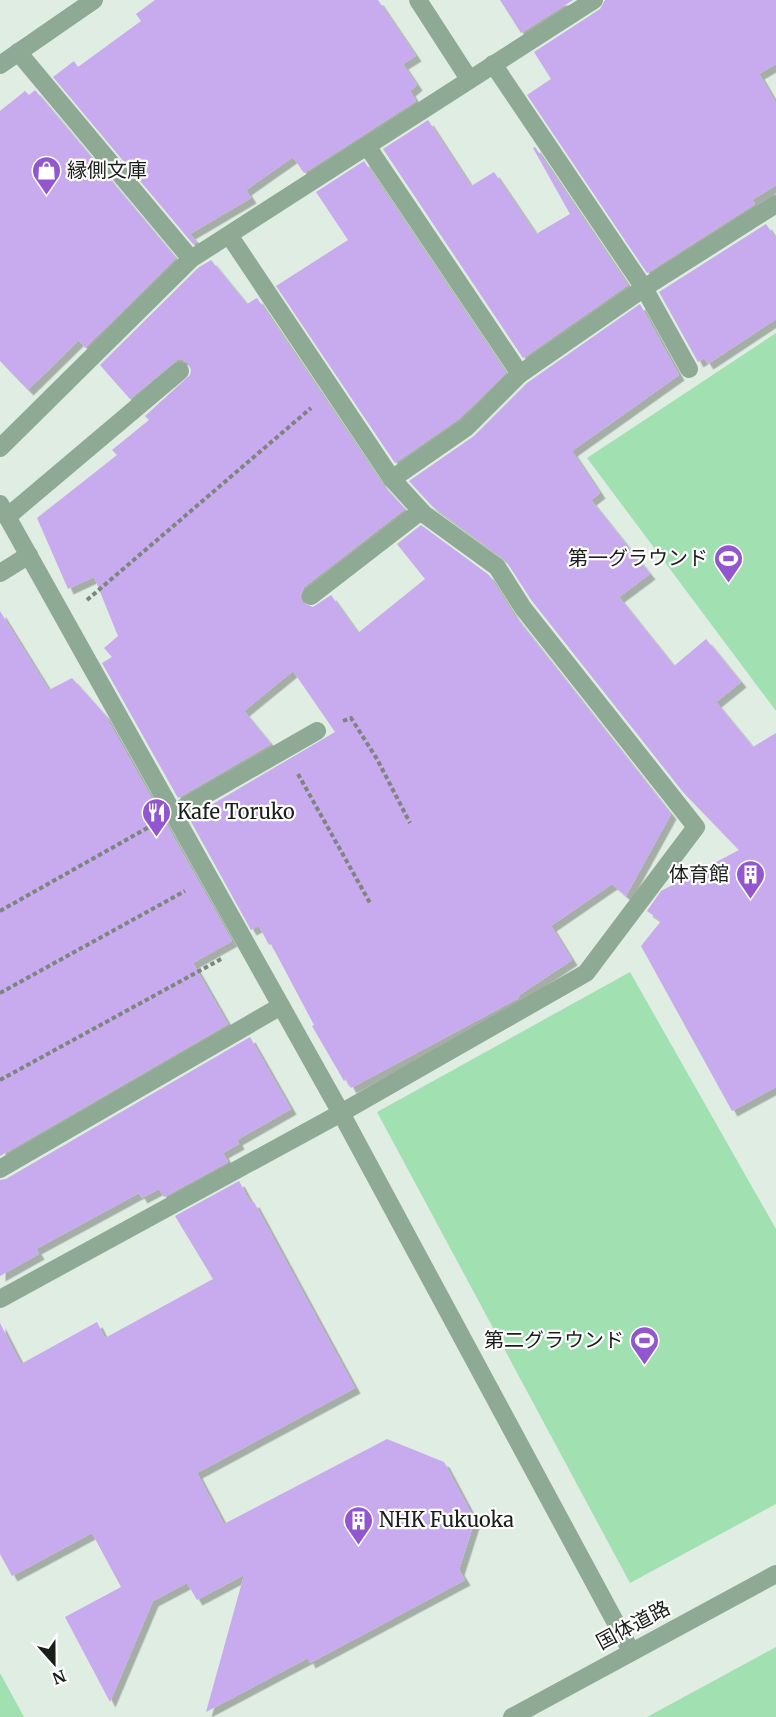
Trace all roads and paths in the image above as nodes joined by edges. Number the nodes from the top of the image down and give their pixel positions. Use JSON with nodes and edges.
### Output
{"nodes":[{"id":1,"x":94,"y":0,"type":"edge"},
{"id":2,"x":418,"y":0,"type":"edge"},
{"id":3,"x":594,"y":0,"type":"edge"},
{"id":4,"x":18,"y":52,"type":"junction"},
{"id":5,"x":493,"y":64,"type":"junction"},
{"id":6,"x":0,"y":65,"type":"edge"},
{"id":7,"x":469,"y":80,"type":"junction"},
{"id":8,"x":367,"y":146,"type":"junction"},
{"id":9,"x":776,"y":204,"type":"edge"},
{"id":10,"x":229,"y":235,"type":"junction"},
{"id":11,"x":191,"y":259,"type":"junction"},
{"id":12,"x":644,"y":288,"type":"junction"},
{"id":13,"x":689,"y":369,"type":"dead end"},
{"id":14,"x":180,"y":371,"type":"dead end"},
{"id":15,"x":520,"y":374,"type":"junction"},
{"id":16,"x":332,"y":390,"type":"junction"},
{"id":17,"x":0,"y":448,"type":"edge"},
{"id":18,"x":392,"y":479,"type":"junction"},
{"id":19,"x":4,"y":511,"type":"edge"},
{"id":20,"x":421,"y":511,"type":"junction"},
{"id":21,"x":29,"y":555,"type":"junction"},
{"id":22,"x":0,"y":573,"type":"edge"},
{"id":23,"x":310,"y":596,"type":"dead end"},
{"id":24,"x":65,"y":619,"type":"junction"},
{"id":25,"x":317,"y":731,"type":"joint"},
{"id":26,"x":285,"y":750,"type":"junction"},
{"id":27,"x":174,"y":813,"type":"junction"},
{"id":28,"x":410,"y":823,"type":"dead end"},
{"id":29,"x":209,"y":877,"type":"junction"},
{"id":30,"x":370,"y":903,"type":"dead end"},
{"id":31,"x":0,"y":911,"type":"edge"},
{"id":32,"x":247,"y":945,"type":"junction"},
{"id":33,"x":0,"y":993,"type":"edge"},
{"id":34,"x":281,"y":1006,"type":"junction"},
{"id":35,"x":0,"y":1080,"type":"edge"},
{"id":36,"x":341,"y":1113,"type":"junction"},
{"id":37,"x":0,"y":1168,"type":"edge"},
{"id":38,"x":0,"y":1299,"type":"edge"},
{"id":39,"x":776,"y":1574,"type":"edge"},
{"id":40,"x":631,"y":1651,"type":"junction"},
{"id":41,"x":512,"y":1717,"type":"edge"}],
"edges":[{"from":1,"to":4,"type":"street"},
{"from":2,"to":7,"type":"street"},
{"from":3,"to":5,"type":"street"},
{"from":4,"to":6,"type":"street"},
{"from":4,"to":11,"type":"street"},
{"from":5,"to":7,"type":"street"},
{"from":5,"to":12,"type":"street"},
{"from":7,"to":8,"type":"street"},
{"from":8,"to":10,"type":"street"},
{"from":8,"to":15,"type":"street"},
{"from":9,"to":12,"type":"street"},
{"from":10,"to":11,"type":"street"},
{"from":10,"to":16,"type":"street"},
{"from":11,"to":17,"type":"street"},
{"from":12,"to":13,"type":"street"},
{"from":12,"to":15,"type":"street"},
{"from":14,"to":19,"type":"street"},
{"from":15,"to":18,"type":"street"},
{"from":16,"to":18,"type":"street"},
{"from":16,"to":24,"type":"path"},
{"from":18,"to":20,"type":"street"},
{"from":19,"to":21,"type":"street"},
{"from":20,"to":23,"type":"street"},
{"from":20,"to":36,"type":"street"},
{"from":21,"to":22,"type":"street"},
{"from":21,"to":24,"type":"street"},
{"from":24,"to":27,"type":"street"},
{"from":25,"to":26,"type":"street"},
{"from":25,"to":28,"type":"path"},
{"from":26,"to":27,"type":"street"},
{"from":26,"to":30,"type":"path"},
{"from":27,"to":29,"type":"street"},
{"from":27,"to":31,"type":"path"},
{"from":29,"to":32,"type":"street"},
{"from":29,"to":33,"type":"path"},
{"from":32,"to":34,"type":"street"},
{"from":32,"to":35,"type":"path"},
{"from":34,"to":36,"type":"street"},
{"from":34,"to":37,"type":"street"},
{"from":36,"to":38,"type":"street"},
{"from":36,"to":40,"type":"street"},
{"from":39,"to":40,"type":"street","name":"国体道路"},
{"from":40,"to":41,"type":"street","name":"国体道路"}]}
